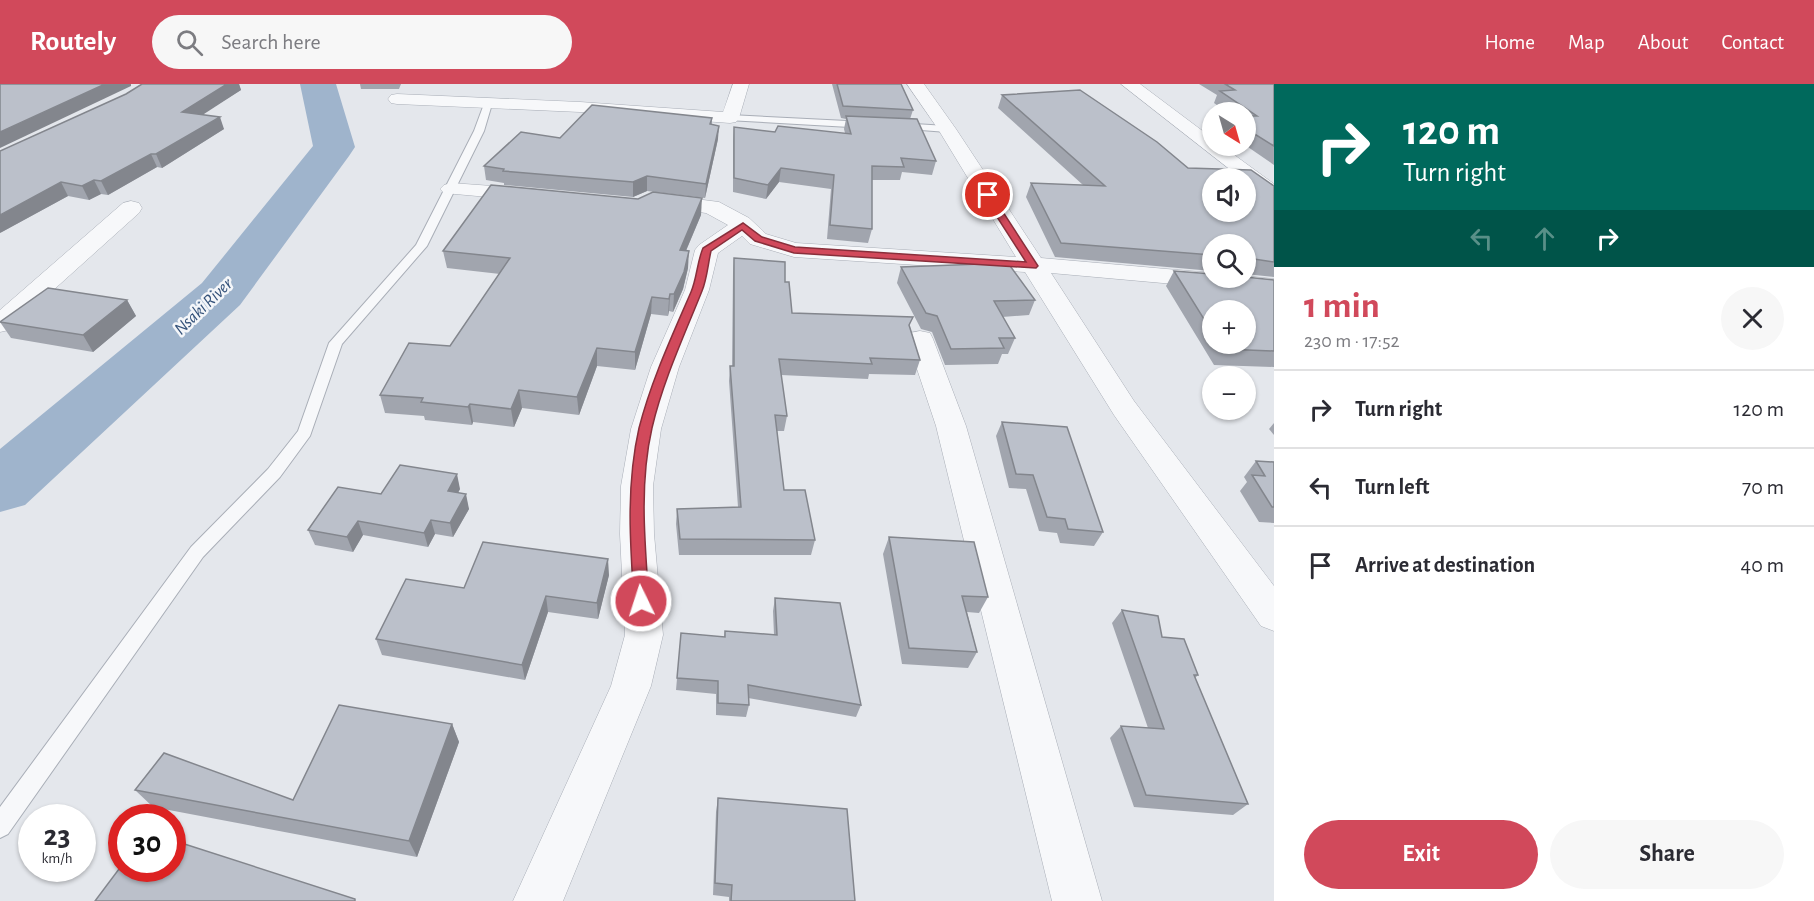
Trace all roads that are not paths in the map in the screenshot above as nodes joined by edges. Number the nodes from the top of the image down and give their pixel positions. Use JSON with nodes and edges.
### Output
{"nodes":[{"id":1,"x":741,"y":84,"type":"edge"},
{"id":2,"x":915,"y":84,"type":"edge"},
{"id":3,"x":1129,"y":84,"type":"edge"},
{"id":4,"x":397,"y":99,"type":"dead end"},
{"id":5,"x":488,"y":104,"type":"junction"},
{"id":6,"x":730,"y":118,"type":"junction"},
{"id":7,"x":875,"y":125,"type":"edge"},
{"id":8,"x":886,"y":126,"type":"edge"},
{"id":9,"x":947,"y":129,"type":"junction"},
{"id":10,"x":451,"y":189,"type":"junction"},
{"id":11,"x":1274,"y":194,"type":"edge"},
{"id":12,"x":552,"y":198,"type":"edge"},
{"id":13,"x":638,"y":206,"type":"edge"},
{"id":14,"x":131,"y":208,"type":"dead end"},
{"id":15,"x":743,"y":225,"type":"junction"},
{"id":16,"x":1033,"y":266,"type":"junction"},
{"id":17,"x":1274,"y":286,"type":"edge"},
{"id":18,"x":0,"y":324,"type":"edge"},
{"id":19,"x":920,"y":339,"type":"dead end"},
{"id":20,"x":1274,"y":615,"type":"edge"},
{"id":21,"x":0,"y":826,"type":"edge"},
{"id":22,"x":538,"y":901,"type":"edge"},
{"id":23,"x":1077,"y":901,"type":"edge"}],
"edges":[{"from":1,"to":6,"type":"street"},
{"from":2,"to":9,"type":"street"},
{"from":3,"to":11,"type":"street"},
{"from":4,"to":5,"type":"street"},
{"from":5,"to":6,"type":"street"},
{"from":5,"to":10,"type":"lane"},
{"from":6,"to":7,"type":"lane"},
{"from":8,"to":9,"type":"lane"},
{"from":9,"to":16,"type":"street"},
{"from":10,"to":12,"type":"street"},
{"from":10,"to":21,"type":"lane"},
{"from":13,"to":15,"type":"street"},
{"from":14,"to":18,"type":"street"},
{"from":15,"to":16,"type":"street"},
{"from":15,"to":22,"type":"street"},
{"from":16,"to":17,"type":"street"},
{"from":16,"to":20,"type":"street"},
{"from":19,"to":23,"type":"street"}]}
